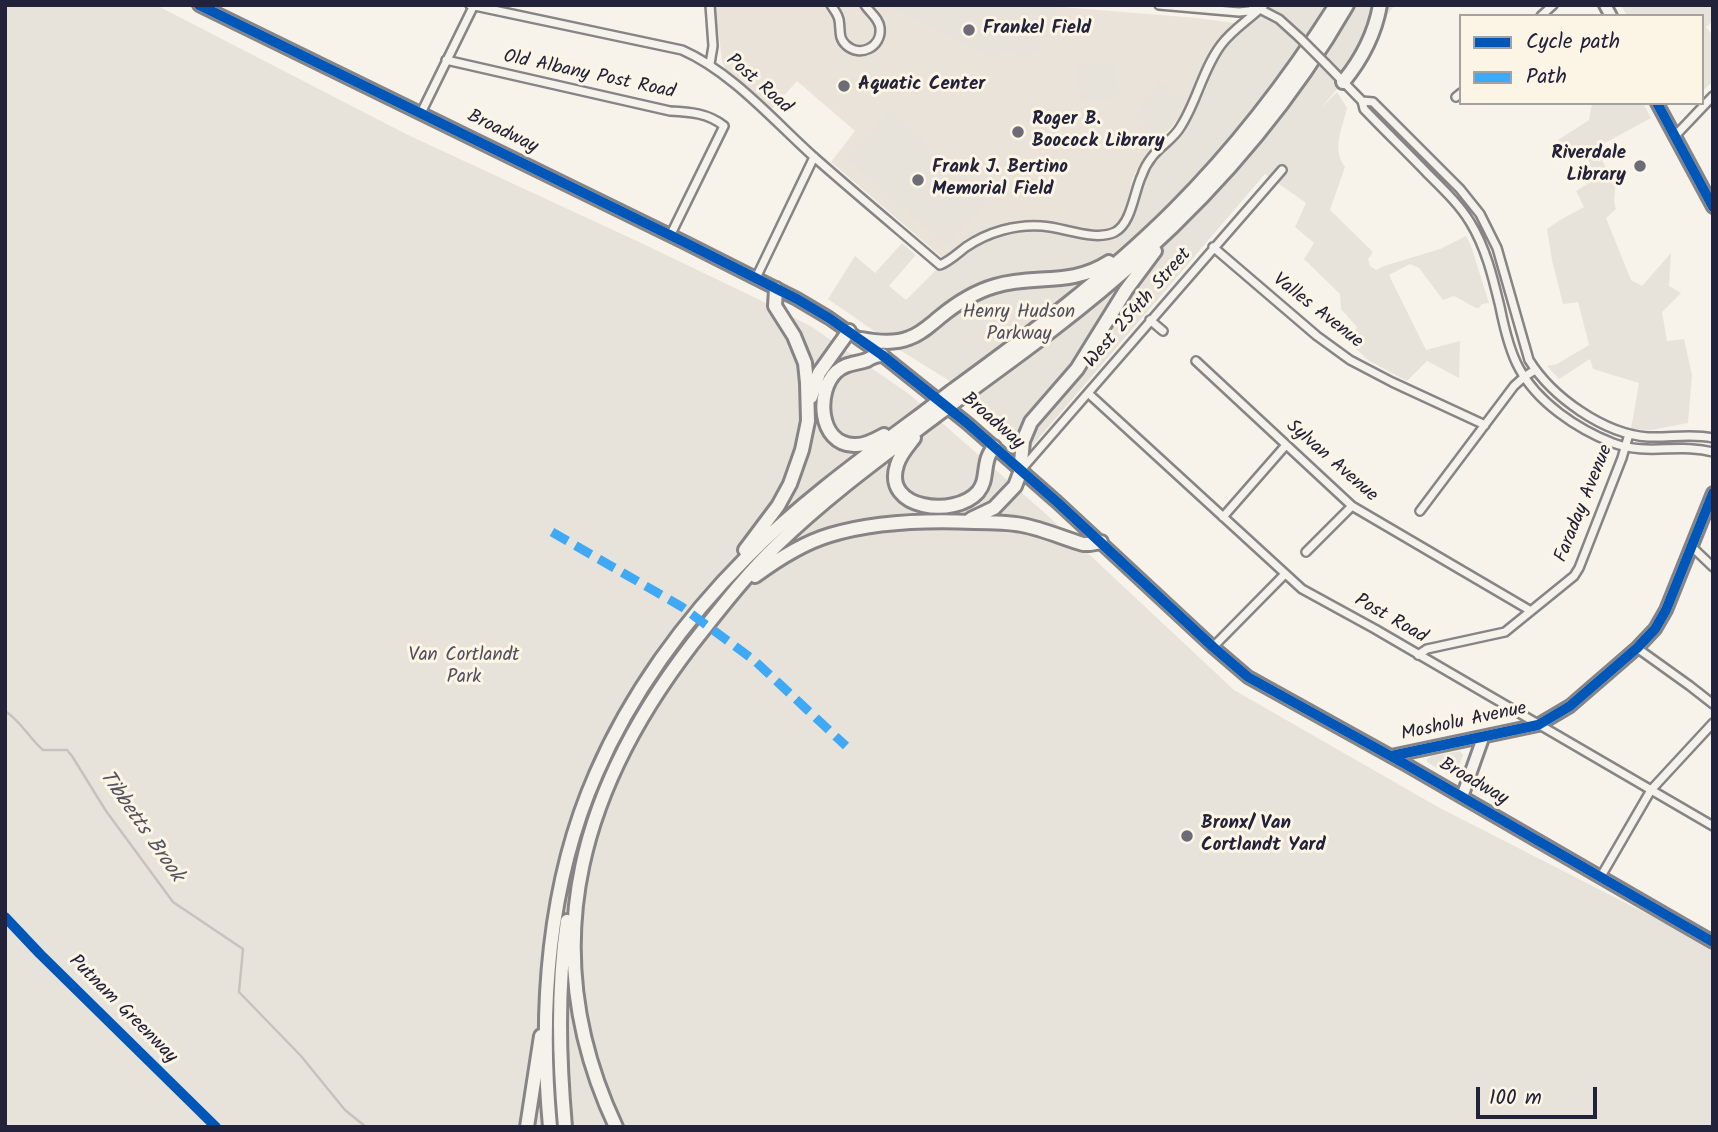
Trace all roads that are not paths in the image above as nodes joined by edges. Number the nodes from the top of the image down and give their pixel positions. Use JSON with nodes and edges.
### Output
{"nodes":[{"id":1,"x":199,"y":5,"type":"edge"},
{"id":2,"x":472,"y":5,"type":"edge"},
{"id":3,"x":710,"y":5,"type":"edge"},
{"id":4,"x":831,"y":5,"type":"edge"},
{"id":5,"x":865,"y":5,"type":"edge"},
{"id":6,"x":1159,"y":5,"type":"edge"},
{"id":7,"x":1336,"y":5,"type":"edge"},
{"id":8,"x":1347,"y":5,"type":"edge"},
{"id":9,"x":1380,"y":5,"type":"edge"},
{"id":10,"x":1258,"y":7,"type":"edge"},
{"id":11,"x":446,"y":60,"type":"junction"},
{"id":12,"x":710,"y":64,"type":"junction"},
{"id":13,"x":1343,"y":82,"type":"junction"},
{"id":14,"x":1713,"y":96,"type":"edge"},
{"id":15,"x":1362,"y":101,"type":"junction"},
{"id":16,"x":1658,"y":105,"type":"edge"},
{"id":17,"x":421,"y":113,"type":"junction"},
{"id":18,"x":1408,"y":136,"type":"junction"},
{"id":19,"x":1675,"y":136,"type":"junction"},
{"id":20,"x":1399,"y":144,"type":"junction"},
{"id":21,"x":814,"y":157,"type":"junction"},
{"id":22,"x":1282,"y":170,"type":"dead end"},
{"id":23,"x":1713,"y":207,"type":"edge"},
{"id":24,"x":1183,"y":215,"type":"junction"},
{"id":25,"x":670,"y":236,"type":"junction"},
{"id":26,"x":1142,"y":241,"type":"junction"},
{"id":27,"x":1213,"y":247,"type":"junction"},
{"id":28,"x":1497,"y":248,"type":"junction"},
{"id":29,"x":1484,"y":251,"type":"junction"},
{"id":30,"x":755,"y":278,"type":"junction"},
{"id":31,"x":776,"y":289,"type":"junction"},
{"id":32,"x":1150,"y":320,"type":"junction"},
{"id":33,"x":849,"y":331,"type":"junction"},
{"id":34,"x":1163,"y":331,"type":"dead end"},
{"id":35,"x":861,"y":340,"type":"junction"},
{"id":36,"x":882,"y":355,"type":"junction"},
{"id":37,"x":1196,"y":362,"type":"dead end"},
{"id":38,"x":1535,"y":370,"type":"junction"},
{"id":39,"x":1524,"y":377,"type":"junction"},
{"id":40,"x":1088,"y":393,"type":"junction"},
{"id":41,"x":956,"y":395,"type":"junction"},
{"id":42,"x":930,"y":414,"type":"junction"},
{"id":43,"x":808,"y":416,"type":"junction"},
{"id":44,"x":910,"y":423,"type":"junction"},
{"id":45,"x":1485,"y":425,"type":"junction"},
{"id":46,"x":1629,"y":434,"type":"junction"},
{"id":47,"x":1713,"y":438,"type":"edge"},
{"id":48,"x":1286,"y":445,"type":"junction"},
{"id":49,"x":994,"y":447,"type":"junction"},
{"id":50,"x":1626,"y":447,"type":"junction"},
{"id":51,"x":1713,"y":452,"type":"edge"},
{"id":52,"x":1021,"y":470,"type":"junction"},
{"id":53,"x":1713,"y":493,"type":"edge"},
{"id":54,"x":1352,"y":506,"type":"junction"},
{"id":55,"x":1420,"y":511,"type":"dead end"},
{"id":56,"x":1223,"y":517,"type":"junction"},
{"id":57,"x":961,"y":521,"type":"junction"},
{"id":58,"x":1101,"y":542,"type":"junction"},
{"id":59,"x":1691,"y":547,"type":"junction"},
{"id":60,"x":1307,"y":552,"type":"dead end"},
{"id":61,"x":1713,"y":566,"type":"edge"},
{"id":62,"x":1285,"y":574,"type":"junction"},
{"id":63,"x":717,"y":588,"type":"junction"},
{"id":64,"x":726,"y":601,"type":"junction"},
{"id":65,"x":1531,"y":611,"type":"junction"},
{"id":66,"x":1213,"y":647,"type":"junction"},
{"id":67,"x":1637,"y":648,"type":"junction"},
{"id":68,"x":1418,"y":654,"type":"junction"},
{"id":69,"x":1713,"y":704,"type":"edge"},
{"id":70,"x":1713,"y":723,"type":"edge"},
{"id":71,"x":1538,"y":725,"type":"junction"},
{"id":72,"x":1483,"y":738,"type":"junction"},
{"id":73,"x":1391,"y":756,"type":"junction"},
{"id":74,"x":1651,"y":790,"type":"junction"},
{"id":75,"x":1461,"y":797,"type":"junction"},
{"id":76,"x":1713,"y":826,"type":"edge"},
{"id":77,"x":582,"y":866,"type":"junction"},
{"id":78,"x":1600,"y":878,"type":"junction"},
{"id":79,"x":1713,"y":942,"type":"edge"},
{"id":80,"x":549,"y":984,"type":"junction"},
{"id":81,"x":527,"y":1127,"type":"edge"},
{"id":82,"x":550,"y":1127,"type":"edge"},
{"id":83,"x":565,"y":1127,"type":"edge"},
{"id":84,"x":616,"y":1127,"type":"edge"}],
"edges":[{"from":1,"to":17,"type":"main road","name":"Broadway"},
{"from":2,"to":11,"type":"street"},
{"from":2,"to":12,"type":"street","name":"Post Road"},
{"from":3,"to":12,"type":"street"},
{"from":4,"to":5,"type":"street"},
{"from":6,"to":10,"type":"street"},
{"from":7,"to":26,"type":"highway"},
{"from":8,"to":24,"type":"highway"},
{"from":9,"to":13,"type":"highway"},
{"from":10,"to":13,"type":"street","bridge":true},
{"from":10,"to":21,"type":"street","name":"Post Road"},
{"from":11,"to":17,"type":"street"},
{"from":11,"to":25,"type":"street","name":"Old Albany Post Road"},
{"from":12,"to":21,"type":"street","name":"Post Road"},
{"from":13,"to":15,"type":"street"},
{"from":14,"to":19,"type":"street"},
{"from":15,"to":18,"type":"street"},
{"from":15,"to":20,"type":"street"},
{"from":16,"to":19,"type":"main road"},
{"from":17,"to":25,"type":"main road","name":"Broadway"},
{"from":18,"to":20,"type":"street"},
{"from":18,"to":28,"type":"street"},
{"from":19,"to":23,"type":"main road"},
{"from":20,"to":29,"type":"street"},
{"from":21,"to":30,"type":"street"},
{"from":22,"to":27,"type":"street","name":"West 254th Street"},
{"from":24,"to":41,"type":"highway"},
{"from":24,"to":52,"type":"highway"},
{"from":25,"to":30,"type":"main road","name":"Broadway"},
{"from":26,"to":35,"type":"highway"},
{"from":26,"to":41,"type":"highway"},
{"from":27,"to":32,"type":"street","name":"West 254th Street"},
{"from":27,"to":45,"type":"street","name":"Valles Avenue"},
{"from":28,"to":29,"type":"street"},
{"from":28,"to":38,"type":"street"},
{"from":29,"to":39,"type":"street"},
{"from":30,"to":31,"type":"main road","name":"Broadway"},
{"from":31,"to":33,"type":"main road","name":"Broadway"},
{"from":31,"to":43,"type":"highway"},
{"from":32,"to":34,"type":"street"},
{"from":32,"to":40,"type":"street","name":"West 254th Street"},
{"from":33,"to":35,"type":"main road","name":"Broadway"},
{"from":33,"to":43,"type":"highway"},
{"from":35,"to":36,"type":"main road","name":"Broadway"},
{"from":36,"to":44,"type":"highway"},
{"from":36,"to":49,"type":"main road","name":"Broadway"},
{"from":37,"to":48,"type":"street","name":"Sylvan Avenue"},
{"from":38,"to":39,"type":"street"},
{"from":38,"to":46,"type":"street"},
{"from":39,"to":45,"type":"street"},
{"from":39,"to":50,"type":"street"},
{"from":40,"to":52,"type":"street","name":"West 254th Street"},
{"from":40,"to":56,"type":"street","name":"Post Road"},
{"from":41,"to":42,"type":"highway","bridge":true},
{"from":42,"to":44,"type":"highway"},
{"from":42,"to":49,"type":"highway"},
{"from":42,"to":64,"type":"highway"},
{"from":43,"to":63,"type":"highway"},
{"from":44,"to":63,"type":"highway"},
{"from":45,"to":55,"type":"street"},
{"from":46,"to":47,"type":"street"},
{"from":46,"to":50,"type":"street","name":"Faraday Avenue"},
{"from":48,"to":54,"type":"street","name":"Sylvan Avenue"},
{"from":48,"to":56,"type":"street"},
{"from":49,"to":52,"type":"main road","name":"Broadway"},
{"from":50,"to":51,"type":"street"},
{"from":50,"to":65,"type":"street","name":"Faraday Avenue"},
{"from":52,"to":57,"type":"highway"},
{"from":52,"to":58,"type":"main road","name":"Broadway"},
{"from":53,"to":59,"type":"main road","name":"Mosholu Avenue"},
{"from":54,"to":60,"type":"street"},
{"from":54,"to":65,"type":"street","name":"Sylvan Avenue"},
{"from":56,"to":62,"type":"street","name":"Post Road"},
{"from":57,"to":58,"type":"highway"},
{"from":57,"to":64,"type":"highway"},
{"from":58,"to":66,"type":"main road","name":"Broadway"},
{"from":59,"to":61,"type":"street"},
{"from":59,"to":67,"type":"main road","name":"Mosholu Avenue"},
{"from":62,"to":66,"type":"street"},
{"from":62,"to":68,"type":"street","name":"Post Road"},
{"from":63,"to":80,"type":"highway"},
{"from":64,"to":77,"type":"highway"},
{"from":65,"to":68,"type":"street","name":"Faraday Avenue"},
{"from":66,"to":73,"type":"main road","name":"Broadway"},
{"from":67,"to":69,"type":"street"},
{"from":67,"to":71,"type":"main road","name":"Mosholu Avenue"},
{"from":68,"to":71,"type":"street","name":"Post Road"},
{"from":70,"to":74,"type":"street"},
{"from":71,"to":72,"type":"main road","name":"Mosholu Avenue"},
{"from":71,"to":74,"type":"street","name":"Post Road"},
{"from":72,"to":73,"type":"main road","name":"Mosholu Avenue"},
{"from":72,"to":75,"type":"main road"},
{"from":73,"to":75,"type":"main road","name":"Broadway"},
{"from":74,"to":76,"type":"street","name":"Post Road"},
{"from":74,"to":78,"type":"street"},
{"from":75,"to":78,"type":"main road","name":"Broadway"},
{"from":77,"to":83,"type":"highway"},
{"from":77,"to":84,"type":"highway"},
{"from":78,"to":79,"type":"main road","name":"Broadway"},
{"from":80,"to":81,"type":"highway"},
{"from":80,"to":82,"type":"highway"}]}
